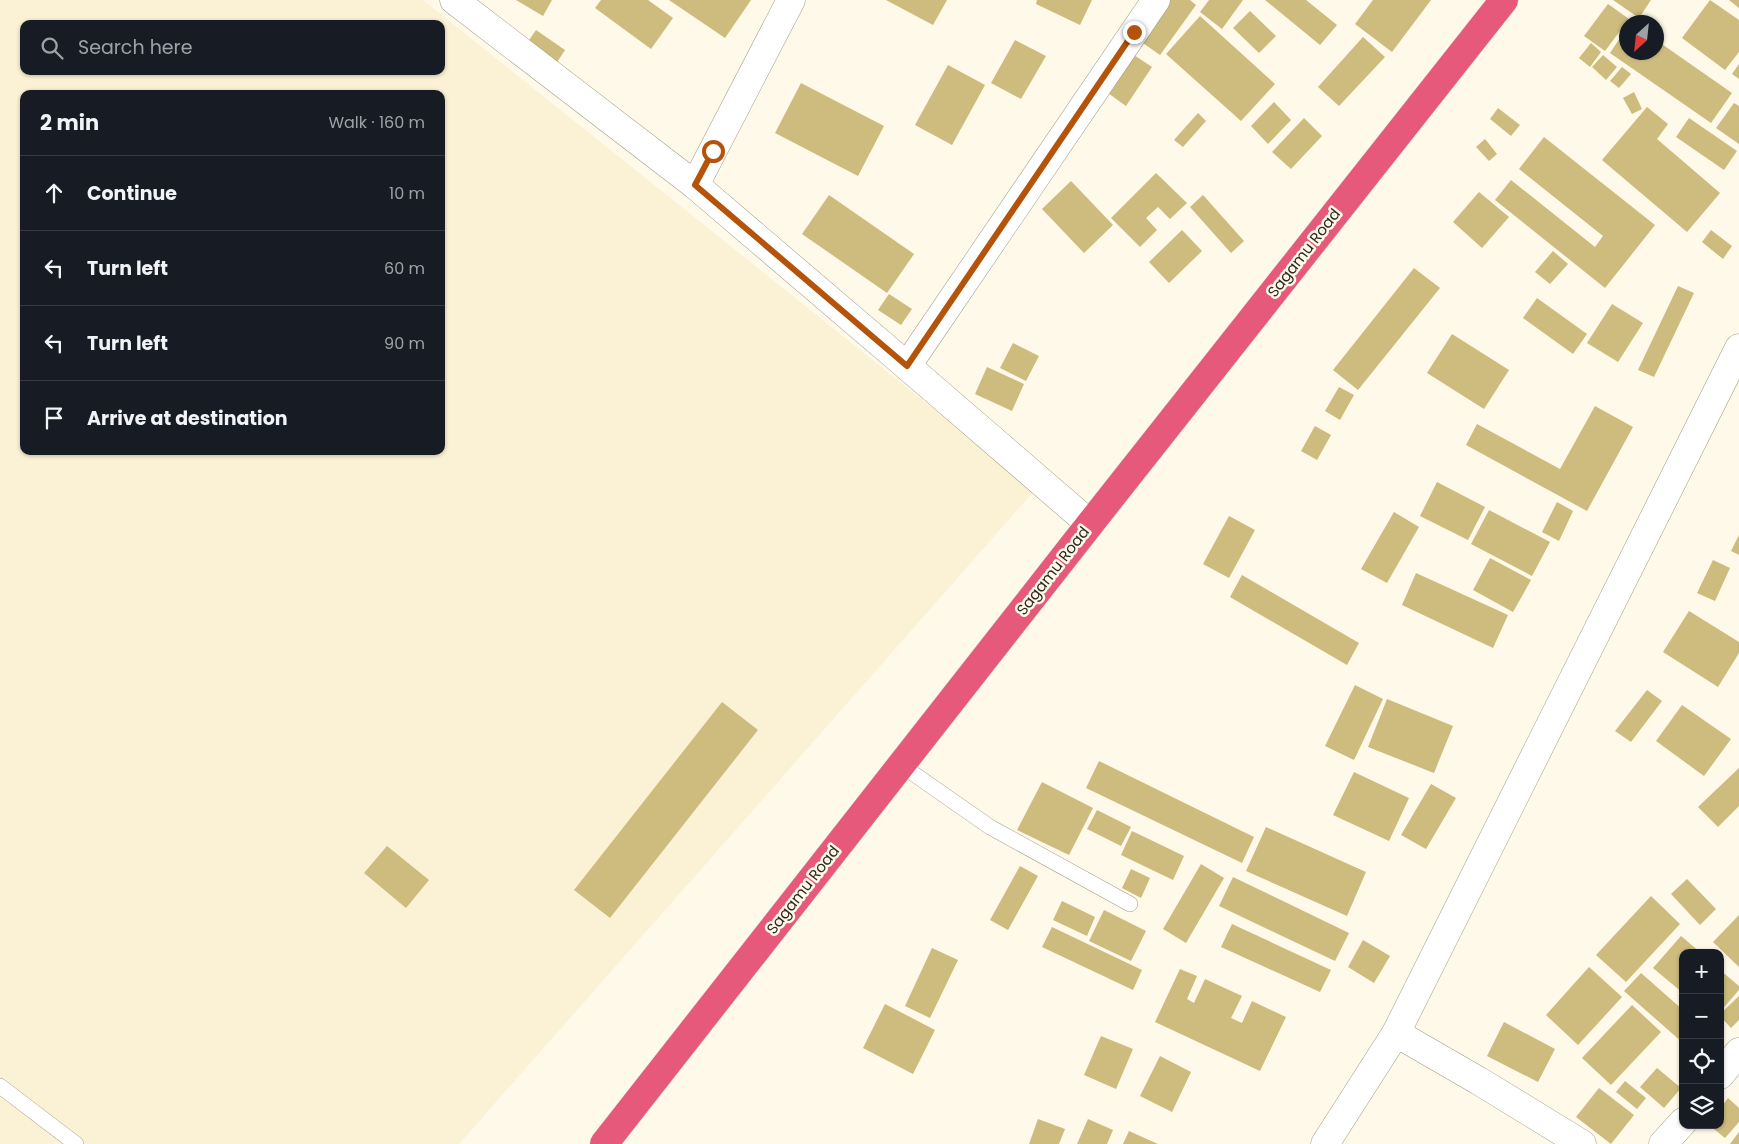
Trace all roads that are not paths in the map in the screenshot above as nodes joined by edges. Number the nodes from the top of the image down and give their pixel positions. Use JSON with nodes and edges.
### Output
{"nodes":[{"id":1,"x":454,"y":0,"type":"edge"},
{"id":2,"x":791,"y":0,"type":"edge"},
{"id":3,"x":1156,"y":0,"type":"edge"},
{"id":4,"x":1504,"y":0,"type":"edge"},
{"id":5,"x":695,"y":185,"type":"junction"},
{"id":6,"x":1739,"y":348,"type":"edge"},
{"id":7,"x":907,"y":366,"type":"junction"},
{"id":8,"x":1090,"y":524,"type":"junction"},
{"id":9,"x":901,"y":765,"type":"junction"},
{"id":10,"x":1130,"y":904,"type":"dead end"},
{"id":11,"x":1396,"y":1033,"type":"junction"},
{"id":12,"x":1739,"y":1052,"type":"edge"},
{"id":13,"x":1724,"y":1070,"type":"edge"},
{"id":14,"x":0,"y":1086,"type":"edge"},
{"id":15,"x":76,"y":1144,"type":"edge"},
{"id":16,"x":604,"y":1144,"type":"edge"},
{"id":17,"x":1325,"y":1144,"type":"edge"},
{"id":18,"x":1582,"y":1144,"type":"edge"}],
"edges":[{"from":1,"to":5,"type":"street"},
{"from":2,"to":5,"type":"street"},
{"from":3,"to":7,"type":"street"},
{"from":4,"to":8,"type":"highway","name":"Sagamu Road"},
{"from":5,"to":7,"type":"street"},
{"from":6,"to":11,"type":"street"},
{"from":7,"to":8,"type":"street"},
{"from":8,"to":9,"type":"highway","name":"Sagamu Road"},
{"from":9,"to":10,"type":"lane"},
{"from":9,"to":16,"type":"highway","name":"Sagamu Road"},
{"from":11,"to":17,"type":"street"},
{"from":11,"to":18,"type":"street"},
{"from":12,"to":13,"type":"street"},
{"from":14,"to":15,"type":"lane"}]}
